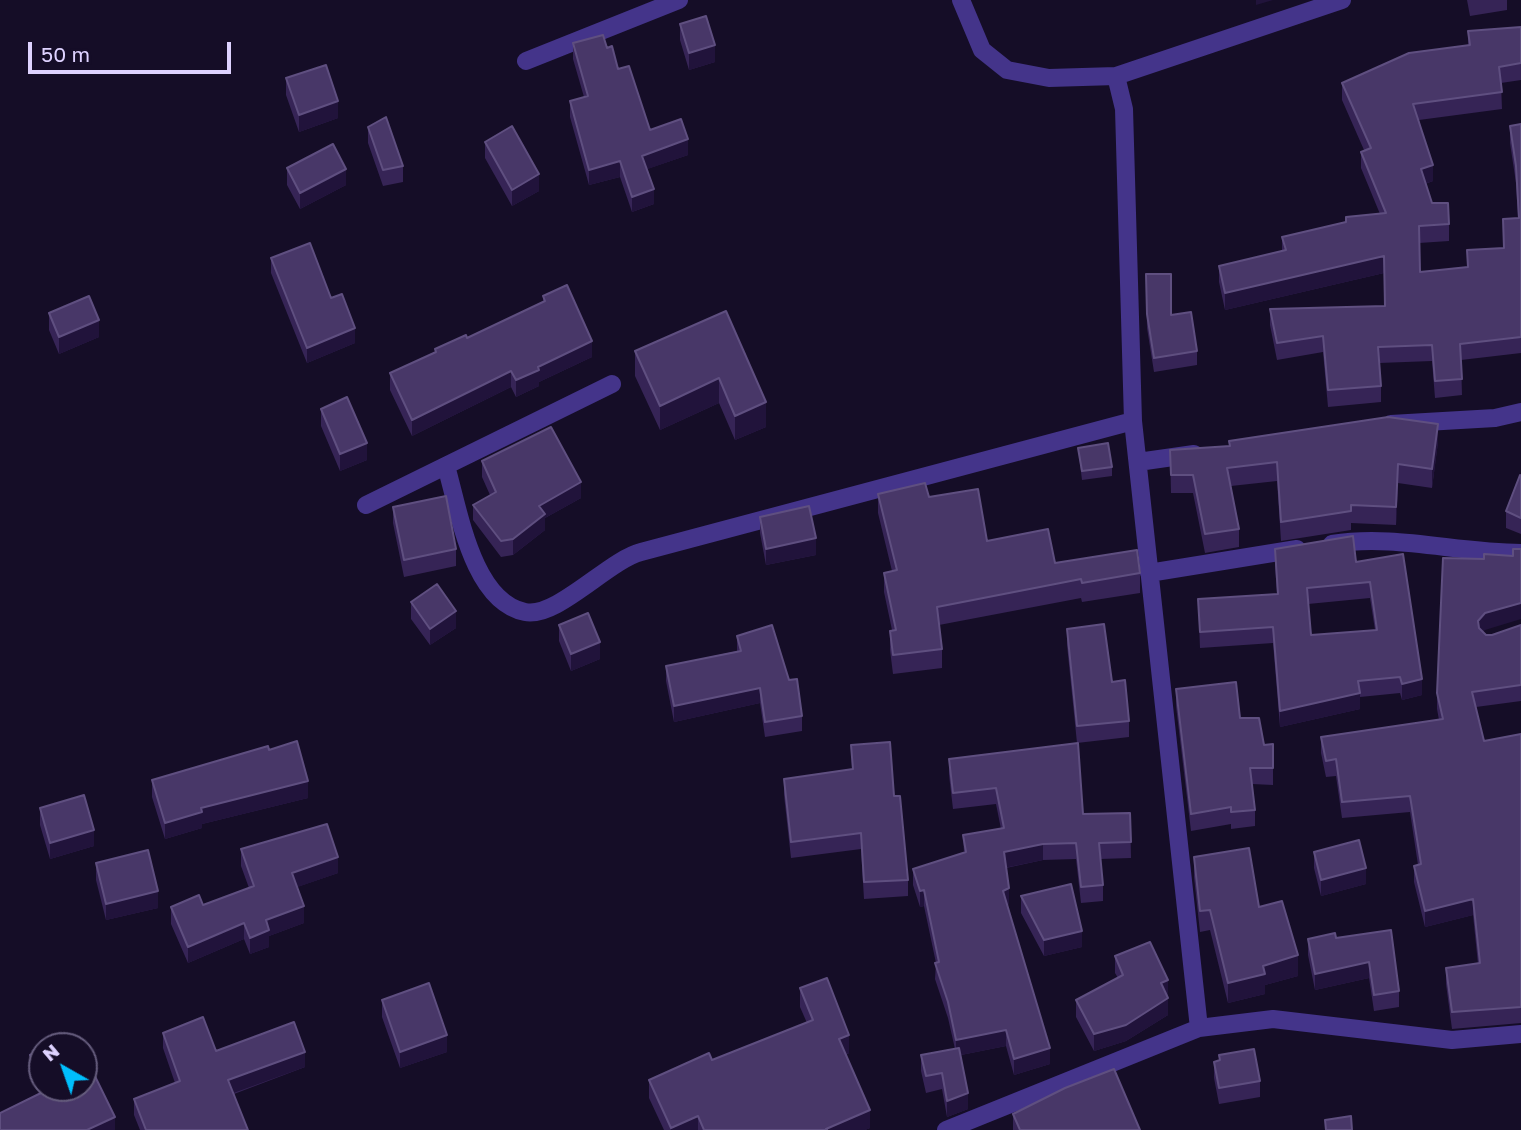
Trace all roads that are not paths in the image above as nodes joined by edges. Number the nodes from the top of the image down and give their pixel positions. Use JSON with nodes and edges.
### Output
{"nodes":[{"id":1,"x":679,"y":0,"type":"edge"},
{"id":2,"x":961,"y":0,"type":"edge"},
{"id":3,"x":1342,"y":0,"type":"edge"},
{"id":4,"x":526,"y":61,"type":"dead end"},
{"id":5,"x":1116,"y":76,"type":"junction"},
{"id":6,"x":612,"y":384,"type":"dead end"},
{"id":7,"x":1521,"y":412,"type":"edge"},
{"id":8,"x":1133,"y":421,"type":"junction"},
{"id":9,"x":1370,"y":427,"type":"edge"},
{"id":10,"x":1207,"y":452,"type":"edge"},
{"id":11,"x":1139,"y":462,"type":"junction"},
{"id":12,"x":446,"y":466,"type":"junction"},
{"id":13,"x":366,"y":505,"type":"dead end"},
{"id":14,"x":1521,"y":553,"type":"edge"},
{"id":15,"x":1149,"y":573,"type":"junction"},
{"id":16,"x":1199,"y":1028,"type":"junction"},
{"id":17,"x":1521,"y":1034,"type":"edge"},
{"id":18,"x":946,"y":1130,"type":"edge"}],
"edges":[{"from":1,"to":4,"type":"street"},
{"from":2,"to":5,"type":"street"},
{"from":3,"to":5,"type":"street"},
{"from":5,"to":8,"type":"street"},
{"from":6,"to":12,"type":"street"},
{"from":7,"to":9,"type":"street"},
{"from":8,"to":11,"type":"street"},
{"from":8,"to":12,"type":"street"},
{"from":10,"to":11,"type":"street"},
{"from":11,"to":15,"type":"street"},
{"from":12,"to":13,"type":"street"},
{"from":14,"to":15,"type":"street"},
{"from":15,"to":16,"type":"street"},
{"from":16,"to":17,"type":"street"},
{"from":16,"to":18,"type":"street"}]}
